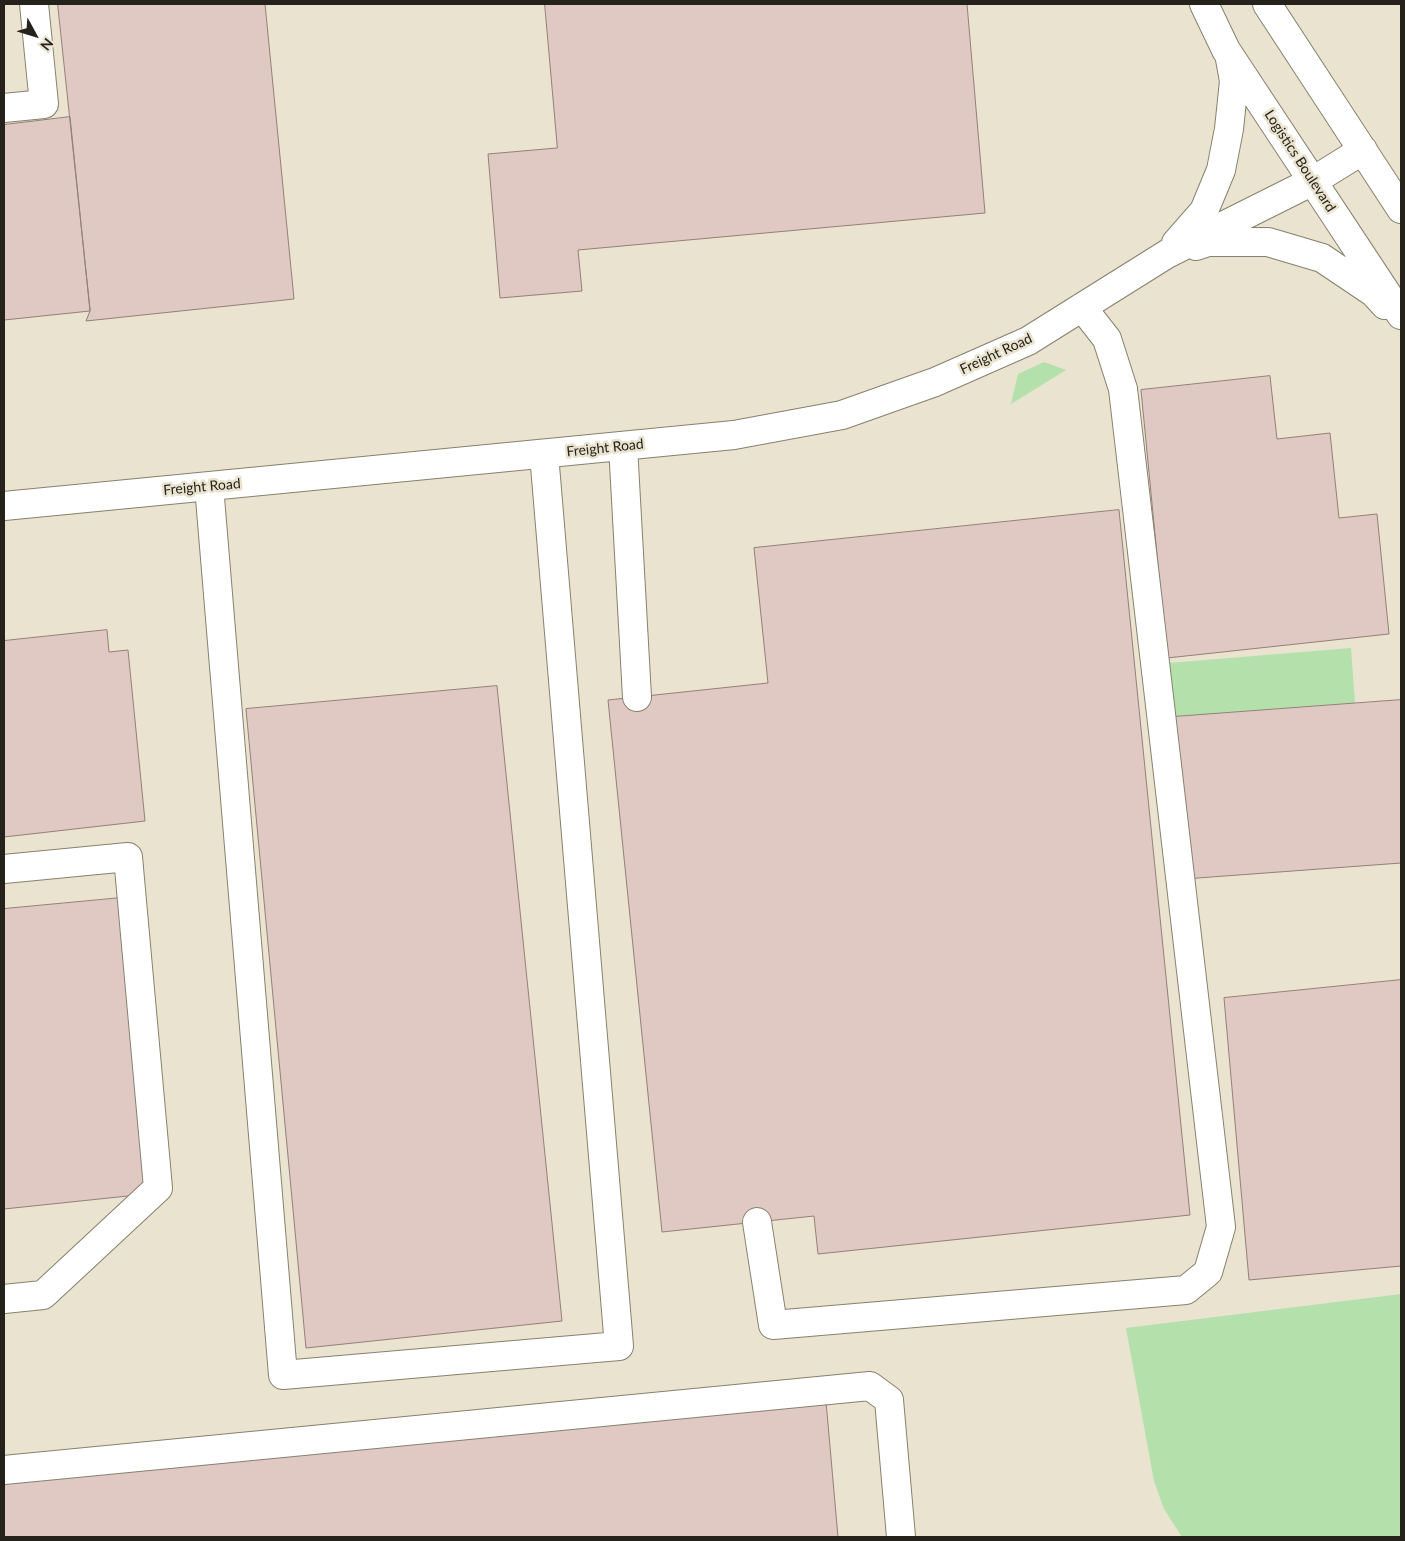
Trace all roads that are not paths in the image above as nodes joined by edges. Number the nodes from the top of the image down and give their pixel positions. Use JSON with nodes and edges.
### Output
{"nodes":[{"id":1,"x":34,"y":4,"type":"edge"},
{"id":2,"x":1204,"y":4,"type":"edge"},
{"id":3,"x":1267,"y":4,"type":"edge"},
{"id":4,"x":1230,"y":55,"type":"junction"},
{"id":5,"x":4,"y":108,"type":"edge"},
{"id":6,"x":1363,"y":150,"type":"junction"},
{"id":7,"x":1313,"y":181,"type":"junction"},
{"id":8,"x":1401,"y":209,"type":"edge"},
{"id":9,"x":1167,"y":254,"type":"junction"},
{"id":10,"x":1082,"y":307,"type":"junction"},
{"id":11,"x":1401,"y":315,"type":"edge"},
{"id":12,"x":1401,"y":322,"type":"edge"},
{"id":13,"x":623,"y":446,"type":"junction"},
{"id":14,"x":544,"y":454,"type":"junction"},
{"id":15,"x":209,"y":486,"type":"junction"},
{"id":16,"x":4,"y":506,"type":"edge"},
{"id":17,"x":637,"y":697,"type":"dead end"},
{"id":18,"x":4,"y":869,"type":"edge"},
{"id":19,"x":757,"y":1222,"type":"dead end"},
{"id":20,"x":4,"y":1299,"type":"edge"},
{"id":21,"x":4,"y":1470,"type":"edge"},
{"id":22,"x":901,"y":1537,"type":"edge"}],
"edges":[{"from":1,"to":5,"type":"street"},
{"from":2,"to":4,"type":"street","name":"Logistics Boulevard"},
{"from":3,"to":6,"type":"street"},
{"from":4,"to":7,"type":"street","name":"Logistics Boulevard"},
{"from":4,"to":9,"type":"street","name":"Freight Road"},
{"from":6,"to":7,"type":"street","name":"Freight Road"},
{"from":6,"to":8,"type":"street"},
{"from":7,"to":9,"type":"street","name":"Freight Road"},
{"from":7,"to":11,"type":"street","name":"Logistics Boulevard"},
{"from":9,"to":10,"type":"street","name":"Freight Road"},
{"from":9,"to":12,"type":"street","name":"Freight Road"},
{"from":10,"to":13,"type":"street","name":"Freight Road"},
{"from":10,"to":19,"type":"street"},
{"from":13,"to":14,"type":"street","name":"Freight Road"},
{"from":13,"to":17,"type":"street"},
{"from":14,"to":15,"type":"street","name":"Freight Road"},
{"from":14,"to":15,"type":"street"},
{"from":15,"to":16,"type":"street","name":"Freight Road"},
{"from":18,"to":20,"type":"street"},
{"from":21,"to":22,"type":"street"}]}
